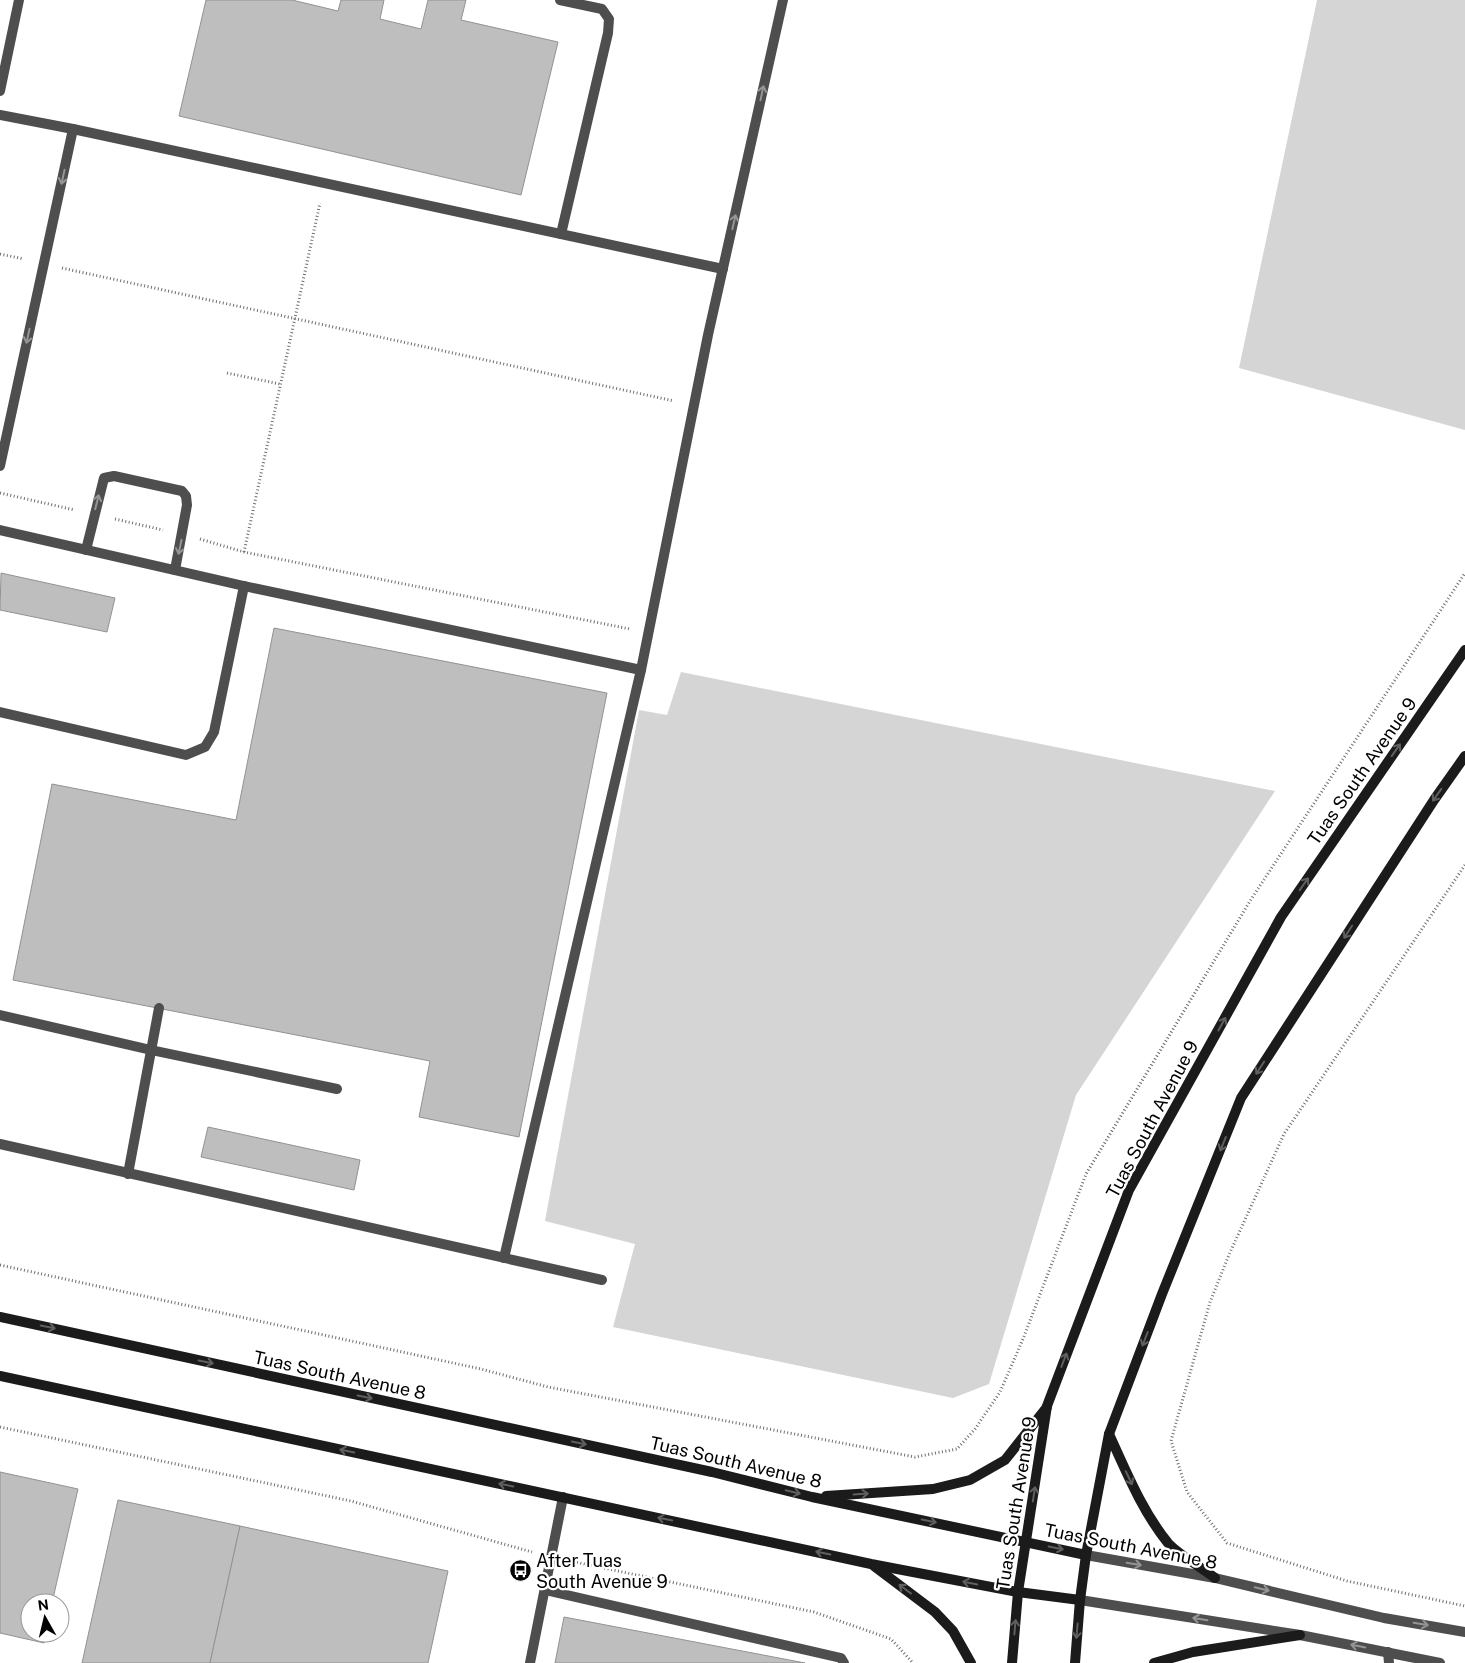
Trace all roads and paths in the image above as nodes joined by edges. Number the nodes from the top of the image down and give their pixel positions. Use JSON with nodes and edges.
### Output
{"nodes":[{"id":1,"x":19,"y":0,"type":"edge"},
{"id":2,"x":560,"y":0,"type":"edge"},
{"id":3,"x":782,"y":0,"type":"edge"},
{"id":4,"x":0,"y":90,"type":"edge"},
{"id":5,"x":0,"y":115,"type":"edge"},
{"id":6,"x":73,"y":129,"type":"junction"},
{"id":7,"x":324,"y":183,"type":"junction"},
{"id":8,"x":561,"y":234,"type":"junction"},
{"id":9,"x":0,"y":254,"type":"edge"},
{"id":10,"x":44,"y":264,"type":"junction"},
{"id":11,"x":723,"y":269,"type":"junction"},
{"id":12,"x":296,"y":319,"type":"junction"},
{"id":13,"x":227,"y":373,"type":"dead end"},
{"id":14,"x":280,"y":384,"type":"junction"},
{"id":15,"x":694,"y":406,"type":"junction"},
{"id":16,"x":0,"y":466,"type":"edge"},
{"id":17,"x":0,"y":492,"type":"edge"},
{"id":18,"x":94,"y":514,"type":"junction"},
{"id":19,"x":0,"y":530,"type":"edge"},
{"id":20,"x":182,"y":534,"type":"junction"},
{"id":21,"x":86,"y":550,"type":"junction"},
{"id":22,"x":244,"y":552,"type":"junction"},
{"id":23,"x":175,"y":570,"type":"junction"},
{"id":24,"x":1465,"y":573,"type":"edge"},
{"id":25,"x":244,"y":586,"type":"junction"},
{"id":26,"x":648,"y":633,"type":"junction"},
{"id":27,"x":1465,"y":650,"type":"edge"},
{"id":28,"x":641,"y":670,"type":"junction"},
{"id":29,"x":0,"y":712,"type":"edge"},
{"id":30,"x":1465,"y":756,"type":"edge"},
{"id":31,"x":1465,"y":865,"type":"edge"},
{"id":32,"x":159,"y":1008,"type":"dead end"},
{"id":33,"x":0,"y":1015,"type":"edge"},
{"id":34,"x":151,"y":1050,"type":"junction"},
{"id":35,"x":337,"y":1089,"type":"dead end"},
{"id":36,"x":0,"y":1144,"type":"edge"},
{"id":37,"x":128,"y":1174,"type":"junction"},
{"id":38,"x":504,"y":1258,"type":"junction"},
{"id":39,"x":0,"y":1265,"type":"edge"},
{"id":40,"x":602,"y":1280,"type":"dead end"},
{"id":41,"x":0,"y":1317,"type":"edge"},
{"id":42,"x":0,"y":1376,"type":"edge"},
{"id":43,"x":1047,"y":1406,"type":"junction"},
{"id":44,"x":0,"y":1427,"type":"edge"},
{"id":45,"x":1109,"y":1434,"type":"junction"},
{"id":46,"x":563,"y":1497,"type":"junction"},
{"id":47,"x":812,"y":1497,"type":"junction"},
{"id":48,"x":1026,"y":1542,"type":"junction"},
{"id":49,"x":1086,"y":1555,"type":"junction"},
{"id":50,"x":552,"y":1557,"type":"junction"},
{"id":51,"x":871,"y":1564,"type":"junction"},
{"id":52,"x":1215,"y":1578,"type":"junction"},
{"id":53,"x":545,"y":1590,"type":"junction"},
{"id":54,"x":1018,"y":1592,"type":"junction"},
{"id":55,"x":1080,"y":1600,"type":"junction"},
{"id":56,"x":1465,"y":1606,"type":"edge"},
{"id":57,"x":1465,"y":1632,"type":"edge"},
{"id":58,"x":1300,"y":1635,"type":"junction"},
{"id":59,"x":1388,"y":1652,"type":"junction"},
{"id":60,"x":530,"y":1663,"type":"edge"},
{"id":61,"x":844,"y":1663,"type":"edge"},
{"id":62,"x":912,"y":1663,"type":"edge"},
{"id":63,"x":972,"y":1663,"type":"edge"},
{"id":64,"x":1012,"y":1663,"type":"edge"},
{"id":65,"x":1075,"y":1663,"type":"edge"},
{"id":66,"x":1154,"y":1663,"type":"edge"},
{"id":67,"x":1389,"y":1663,"type":"edge"},
{"id":68,"x":1440,"y":1663,"type":"edge"}],
"edges":[{"from":1,"to":4,"type":"street"},
{"from":2,"to":8,"type":"street"},
{"from":11,"to":3,"type":"street","one_way":true},
{"from":5,"to":6,"type":"street"},
{"from":6,"to":7,"type":"street"},
{"from":6,"to":10,"type":"street","one_way":true},
{"from":7,"to":8,"type":"street"},
{"from":7,"to":12,"type":"path"},
{"from":8,"to":11,"type":"street"},
{"from":9,"to":10,"type":"path"},
{"from":10,"to":12,"type":"path"},
{"from":10,"to":16,"type":"street","one_way":true},
{"from":11,"to":15,"type":"street"},
{"from":12,"to":14,"type":"path"},
{"from":12,"to":15,"type":"path"},
{"from":13,"to":14,"type":"path"},
{"from":14,"to":22,"type":"path"},
{"from":15,"to":26,"type":"street"},
{"from":17,"to":18,"type":"path"},
{"from":18,"to":20,"type":"path"},
{"from":18,"to":20,"type":"street","one_way":true},
{"from":18,"to":21,"type":"street"},
{"from":19,"to":21,"type":"street"},
{"from":20,"to":22,"type":"path"},
{"from":20,"to":23,"type":"street","one_way":true},
{"from":21,"to":23,"type":"street"},
{"from":22,"to":26,"type":"path"},
{"from":23,"to":25,"type":"street"},
{"from":24,"to":39,"type":"path"},
{"from":25,"to":28,"type":"street"},
{"from":25,"to":29,"type":"street"},
{"from":26,"to":28,"type":"street"},
{"from":43,"to":27,"type":"street","name":"Tuas South Avenue 9","one_way":true},
{"from":28,"to":38,"type":"street"},
{"from":30,"to":45,"type":"street","one_way":true},
{"from":31,"to":56,"type":"path"},
{"from":32,"to":34,"type":"street"},
{"from":33,"to":34,"type":"street"},
{"from":34,"to":35,"type":"street"},
{"from":34,"to":37,"type":"street"},
{"from":36,"to":37,"type":"street"},
{"from":37,"to":38,"type":"street"},
{"from":38,"to":40,"type":"street"},
{"from":41,"to":47,"type":"street","name":"Tuas South Avenue 8","one_way":true},
{"from":46,"to":42,"type":"street","one_way":true},
{"from":47,"to":43,"type":"street","one_way":true},
{"from":48,"to":43,"type":"street","name":"Tuas South Avenue 9","one_way":true},
{"from":44,"to":50,"type":"path"},
{"from":45,"to":49,"type":"street"},
{"from":45,"to":52,"type":"street","one_way":true},
{"from":46,"to":50,"type":"street"},
{"from":51,"to":46,"type":"street","one_way":true},
{"from":47,"to":48,"type":"street","name":"Tuas South Avenue 8","one_way":true},
{"from":48,"to":49,"type":"street","name":"Tuas South Avenue 8","one_way":true},
{"from":48,"to":54,"type":"street","name":"Tuas South Avenue 9"},
{"from":49,"to":52,"type":"street","name":"Tuas South Avenue 8","one_way":true},
{"from":49,"to":55,"type":"street"},
{"from":50,"to":53,"type":"street"},
{"from":50,"to":62,"type":"path"},
{"from":54,"to":51,"type":"street","one_way":true},
{"from":63,"to":51,"type":"street","one_way":true},
{"from":52,"to":57,"type":"street","name":"Tuas South Avenue 8","one_way":true},
{"from":53,"to":60,"type":"street"},
{"from":53,"to":61,"type":"street"},
{"from":54,"to":55,"type":"street"},
{"from":64,"to":54,"type":"street","name":"Tuas South Avenue 9","one_way":true},
{"from":58,"to":55,"type":"street","one_way":true},
{"from":55,"to":65,"type":"street","one_way":true},
{"from":59,"to":58,"type":"street","one_way":true},
{"from":58,"to":66,"type":"street"},
{"from":59,"to":67,"type":"street"},
{"from":59,"to":68,"type":"street"}]}
